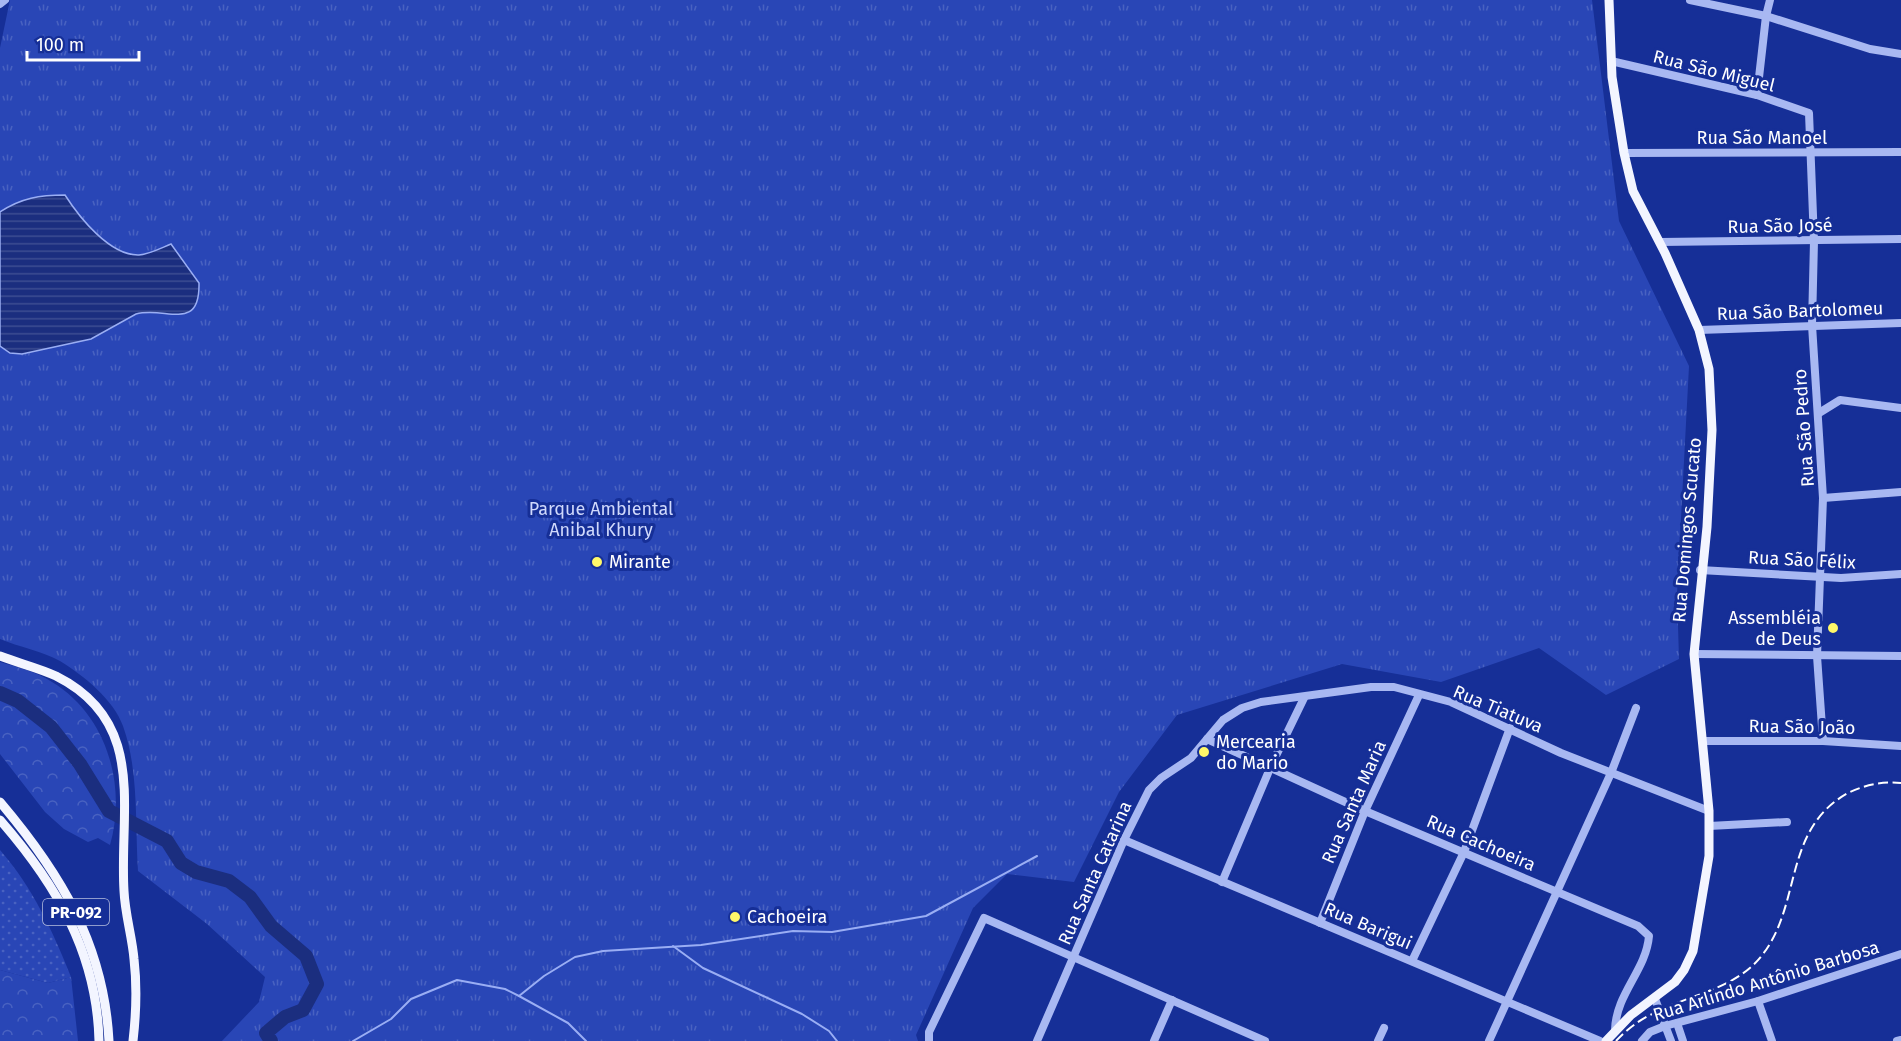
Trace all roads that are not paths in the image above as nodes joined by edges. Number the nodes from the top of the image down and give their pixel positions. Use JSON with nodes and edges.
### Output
{"nodes":[{"id":1,"x":5,"y":0,"type":"edge"},
{"id":2,"x":1609,"y":0,"type":"edge"},
{"id":3,"x":1689,"y":0,"type":"edge"},
{"id":4,"x":1770,"y":0,"type":"edge"},
{"id":5,"x":0,"y":4,"type":"edge"},
{"id":6,"x":1766,"y":16,"type":"junction"},
{"id":7,"x":1901,"y":54,"type":"edge"},
{"id":8,"x":1611,"y":61,"type":"junction"},
{"id":9,"x":1757,"y":95,"type":"junction"},
{"id":10,"x":1809,"y":113,"type":"joint"},
{"id":11,"x":1901,"y":152,"type":"edge"},
{"id":12,"x":1624,"y":153,"type":"junction"},
{"id":13,"x":1810,"y":154,"type":"junction"},
{"id":14,"x":1901,"y":239,"type":"edge"},
{"id":15,"x":1814,"y":241,"type":"junction"},
{"id":16,"x":1660,"y":242,"type":"junction"},
{"id":17,"x":1901,"y":323,"type":"edge"},
{"id":18,"x":1812,"y":325,"type":"junction"},
{"id":19,"x":1699,"y":330,"type":"junction"},
{"id":20,"x":1901,"y":408,"type":"edge"},
{"id":21,"x":1819,"y":412,"type":"junction"},
{"id":22,"x":1901,"y":492,"type":"edge"},
{"id":23,"x":1823,"y":498,"type":"junction"},
{"id":24,"x":1701,"y":570,"type":"junction"},
{"id":25,"x":1901,"y":574,"type":"edge"},
{"id":26,"x":1822,"y":575,"type":"junction"},
{"id":27,"x":1694,"y":654,"type":"junction"},
{"id":28,"x":0,"y":656,"type":"edge"},
{"id":29,"x":1817,"y":656,"type":"junction"},
{"id":30,"x":1901,"y":656,"type":"edge"},
{"id":31,"x":1419,"y":695,"type":"junction"},
{"id":32,"x":1304,"y":698,"type":"junction"},
{"id":33,"x":1636,"y":708,"type":"dead end"},
{"id":34,"x":1510,"y":728,"type":"junction"},
{"id":35,"x":1207,"y":739,"type":"junction"},
{"id":36,"x":1703,"y":741,"type":"junction"},
{"id":37,"x":1823,"y":741,"type":"junction"},
{"id":38,"x":1901,"y":746,"type":"edge"},
{"id":39,"x":1271,"y":766,"type":"junction"},
{"id":40,"x":1611,"y":772,"type":"junction"},
{"id":41,"x":0,"y":802,"type":"edge"},
{"id":42,"x":1365,"y":811,"type":"junction"},
{"id":43,"x":1709,"y":811,"type":"junction"},
{"id":44,"x":0,"y":820,"type":"edge"},
{"id":45,"x":1787,"y":822,"type":"dead end"},
{"id":46,"x":1709,"y":826,"type":"junction"},
{"id":47,"x":1124,"y":840,"type":"junction"},
{"id":48,"x":1464,"y":852,"type":"junction"},
{"id":49,"x":1222,"y":882,"type":"junction"},
{"id":50,"x":1558,"y":891,"type":"junction"},
{"id":51,"x":1320,"y":923,"type":"junction"},
{"id":52,"x":1901,"y":954,"type":"edge"},
{"id":53,"x":1073,"y":957,"type":"junction"},
{"id":54,"x":1412,"y":961,"type":"junction"},
{"id":55,"x":1655,"y":999,"type":"junction"},
{"id":56,"x":1172,"y":1000,"type":"junction"},
{"id":57,"x":1508,"y":1001,"type":"junction"},
{"id":58,"x":1758,"y":1001,"type":"junction"},
{"id":59,"x":1677,"y":1023,"type":"junction"},
{"id":60,"x":1665,"y":1026,"type":"junction"},
{"id":61,"x":1384,"y":1028,"type":"dead end"},
{"id":62,"x":1616,"y":1030,"type":"junction"},
{"id":63,"x":99,"y":1041,"type":"edge"},
{"id":64,"x":109,"y":1041,"type":"edge"},
{"id":65,"x":133,"y":1041,"type":"edge"},
{"id":66,"x":929,"y":1041,"type":"edge"},
{"id":67,"x":1037,"y":1041,"type":"edge"},
{"id":68,"x":1154,"y":1041,"type":"edge"},
{"id":69,"x":1263,"y":1041,"type":"edge"},
{"id":70,"x":1378,"y":1041,"type":"edge"},
{"id":71,"x":1489,"y":1041,"type":"edge"},
{"id":72,"x":1600,"y":1041,"type":"edge"},
{"id":73,"x":1606,"y":1041,"type":"edge"},
{"id":74,"x":1642,"y":1041,"type":"edge"},
{"id":75,"x":1671,"y":1041,"type":"edge"},
{"id":76,"x":1683,"y":1041,"type":"edge"},
{"id":77,"x":1772,"y":1041,"type":"edge"}],
"edges":[{"from":1,"to":5,"type":"street"},
{"from":2,"to":8,"type":"main road","name":"Rua Domingos Scucato"},
{"from":3,"to":6,"type":"street"},
{"from":4,"to":6,"type":"street"},
{"from":6,"to":7,"type":"street"},
{"from":6,"to":9,"type":"street"},
{"from":8,"to":9,"type":"street","name":"Rua São Miguel"},
{"from":8,"to":12,"type":"main road","name":"Rua Domingos Scucato"},
{"from":9,"to":10,"type":"street","name":"Rua São Miguel"},
{"from":10,"to":13,"type":"street","name":"Rua São Pedro"},
{"from":11,"to":13,"type":"street","name":"Rua São Manoel"},
{"from":12,"to":13,"type":"street","name":"Rua São Manoel"},
{"from":12,"to":16,"type":"main road","name":"Rua Domingos Scucato"},
{"from":13,"to":15,"type":"street","name":"Rua São Pedro"},
{"from":14,"to":15,"type":"street","name":"Rua São José"},
{"from":15,"to":16,"type":"street","name":"Rua São José"},
{"from":15,"to":18,"type":"street","name":"Rua São Pedro"},
{"from":16,"to":19,"type":"main road","name":"Rua Domingos Scucato"},
{"from":17,"to":18,"type":"street","name":"Rua São Bartolomeu"},
{"from":18,"to":19,"type":"street","name":"Rua São Bartolomeu"},
{"from":18,"to":21,"type":"street","name":"Rua São Pedro"},
{"from":19,"to":24,"type":"main road","name":"Rua Domingos Scucato"},
{"from":20,"to":21,"type":"street"},
{"from":21,"to":23,"type":"street","name":"Rua São Pedro"},
{"from":22,"to":23,"type":"street"},
{"from":23,"to":26,"type":"street","name":"Rua São Pedro"},
{"from":24,"to":26,"type":"street","name":"Rua São Félix"},
{"from":24,"to":27,"type":"main road","name":"Rua Domingos Scucato"},
{"from":25,"to":26,"type":"street","name":"Rua São Félix"},
{"from":26,"to":29,"type":"street","name":"Rua São Pedro"},
{"from":27,"to":29,"type":"street"},
{"from":27,"to":36,"type":"main road","name":"Rua Domingos Scucato"},
{"from":28,"to":65,"type":"main road"},
{"from":29,"to":30,"type":"street"},
{"from":29,"to":37,"type":"street","name":"Rua São Pedro"},
{"from":31,"to":32,"type":"street","name":"Rua Tiatuva"},
{"from":31,"to":34,"type":"street","name":"Rua Tiatuva"},
{"from":31,"to":42,"type":"street","name":"Rua Santa Maria"},
{"from":32,"to":35,"type":"street","name":"Rua Tiatuva"},
{"from":32,"to":39,"type":"street"},
{"from":33,"to":40,"type":"street"},
{"from":34,"to":40,"type":"street","name":"Rua Tiatuva"},
{"from":34,"to":48,"type":"street"},
{"from":35,"to":39,"type":"street","name":"Rua Cachoeira"},
{"from":35,"to":47,"type":"street","name":"Rua Santa Catarina"},
{"from":36,"to":37,"type":"street","name":"Rua São João"},
{"from":36,"to":43,"type":"main road","name":"Rua Domingos Scucato"},
{"from":37,"to":38,"type":"street","name":"Rua São João"},
{"from":39,"to":42,"type":"street","name":"Rua Cachoeira"},
{"from":39,"to":49,"type":"street"},
{"from":40,"to":43,"type":"street","name":"Rua Tiatuva"},
{"from":40,"to":50,"type":"street"},
{"from":41,"to":64,"type":"main road","number":"PR-092"},
{"from":42,"to":48,"type":"street","name":"Rua Cachoeira"},
{"from":42,"to":51,"type":"street","name":"Rua Santa Maria"},
{"from":43,"to":46,"type":"main road","name":"Rua Domingos Scucato"},
{"from":44,"to":63,"type":"main road","number":"PR-092"},
{"from":45,"to":46,"type":"street"},
{"from":46,"to":55,"type":"main road","name":"Rua Domingos Scucato"},
{"from":47,"to":49,"type":"street","name":"Rua Barigui"},
{"from":47,"to":53,"type":"street","name":"Rua Santa Catarina"},
{"from":48,"to":50,"type":"street","name":"Rua Cachoeira"},
{"from":48,"to":54,"type":"street"},
{"from":49,"to":51,"type":"street","name":"Rua Barigui"},
{"from":50,"to":57,"type":"street"},
{"from":50,"to":62,"type":"street","name":"Rua Cachoeira"},
{"from":51,"to":54,"type":"street","name":"Rua Barigui"},
{"from":52,"to":58,"type":"street","name":"Rua Arlindo Antônio Barbosa"},
{"from":53,"to":56,"type":"street"},
{"from":53,"to":66,"type":"street"},
{"from":53,"to":67,"type":"street","name":"Rua Santa Catarina"},
{"from":54,"to":57,"type":"street","name":"Rua Barigui"},
{"from":55,"to":60,"type":"street"},
{"from":55,"to":62,"type":"main road","name":"Rua Domingos Scucato"},
{"from":56,"to":68,"type":"street"},
{"from":56,"to":69,"type":"street"},
{"from":57,"to":71,"type":"street"},
{"from":57,"to":72,"type":"street","name":"Rua Barigui"},
{"from":58,"to":59,"type":"street","name":"Rua Arlindo Antônio Barbosa"},
{"from":58,"to":77,"type":"street"},
{"from":59,"to":60,"type":"street","name":"Rua Arlindo Antônio Barbosa"},
{"from":59,"to":76,"type":"street"},
{"from":60,"to":74,"type":"street","name":"Rua Arlindo Antônio Barbosa"},
{"from":60,"to":75,"type":"street"},
{"from":61,"to":70,"type":"street"},
{"from":62,"to":73,"type":"main road","name":"Rua Domingos Scucato"}]}
